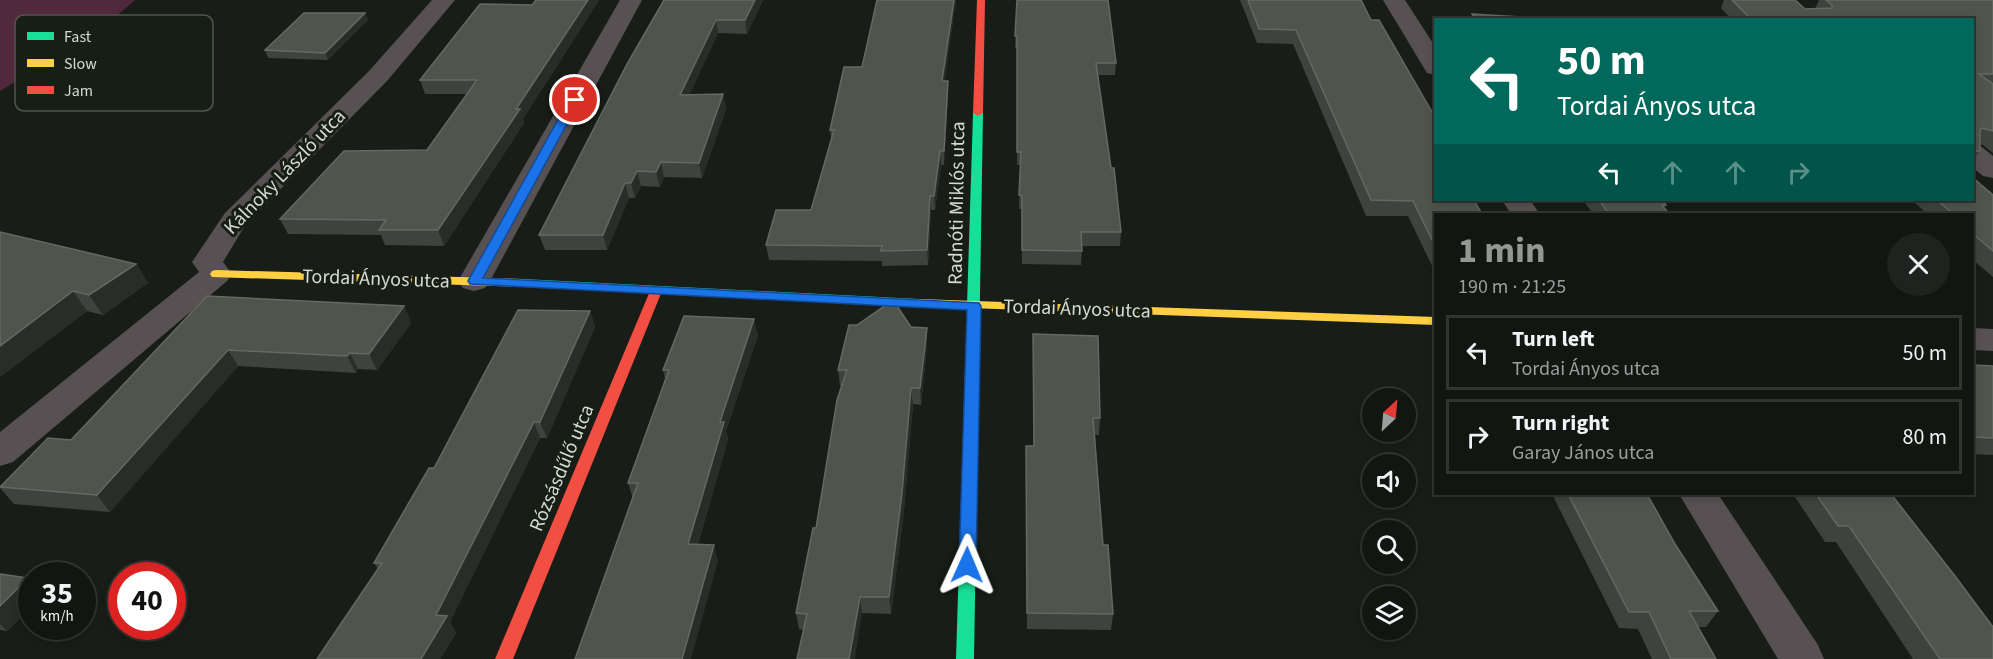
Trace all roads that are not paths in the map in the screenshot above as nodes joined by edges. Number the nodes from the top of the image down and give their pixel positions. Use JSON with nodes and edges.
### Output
{"nodes":[{"id":1,"x":444,"y":0,"type":"edge"},
{"id":2,"x":631,"y":0,"type":"edge"},
{"id":3,"x":981,"y":0,"type":"edge"},
{"id":4,"x":1394,"y":0,"type":"edge"},
{"id":5,"x":1434,"y":65,"type":"edge"},
{"id":6,"x":1974,"y":155,"type":"edge"},
{"id":7,"x":1993,"y":170,"type":"edge"},
{"id":8,"x":216,"y":274,"type":"junction"},
{"id":9,"x":474,"y":281,"type":"junction"},
{"id":10,"x":656,"y":291,"type":"junction"},
{"id":11,"x":974,"y":306,"type":"junction"},
{"id":12,"x":1434,"y":321,"type":"edge"},
{"id":13,"x":1974,"y":339,"type":"edge"},
{"id":14,"x":1993,"y":340,"type":"edge"},
{"id":15,"x":0,"y":452,"type":"edge"},
{"id":16,"x":1699,"y":495,"type":"edge"},
{"id":17,"x":504,"y":659,"type":"edge"},
{"id":18,"x":965,"y":659,"type":"edge"},
{"id":19,"x":1802,"y":659,"type":"edge"}],
"edges":[{"from":1,"to":8,"type":"street","name":"Kálnoky László utca"},
{"from":2,"to":9,"type":"street"},
{"from":3,"to":11,"type":"street","name":"Radnóti Miklós utca"},
{"from":4,"to":5,"type":"street"},
{"from":6,"to":7,"type":"street"},
{"from":8,"to":9,"type":"street","name":"Tordai Ányos utca"},
{"from":8,"to":15,"type":"street"},
{"from":9,"to":10,"type":"street","name":"Tordai Ányos utca"},
{"from":10,"to":11,"type":"street","name":"Tordai Ányos utca"},
{"from":10,"to":17,"type":"street","name":"Rózsásdűlő utca"},
{"from":11,"to":12,"type":"street","name":"Tordai Ányos utca"},
{"from":11,"to":18,"type":"street","name":"Radnóti Miklós utca"},
{"from":13,"to":14,"type":"street"},
{"from":16,"to":19,"type":"street"}]}
